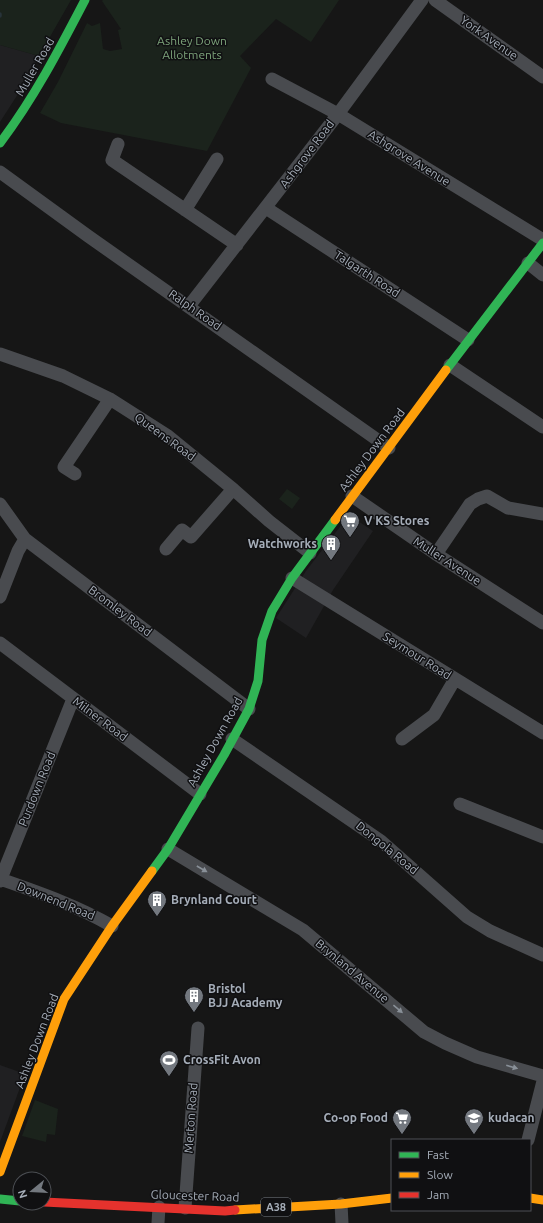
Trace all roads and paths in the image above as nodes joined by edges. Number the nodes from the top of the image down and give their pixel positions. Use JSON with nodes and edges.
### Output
{"nodes":[{"id":1,"x":85,"y":0,"type":"edge"},
{"id":2,"x":422,"y":0,"type":"edge"},
{"id":3,"x":435,"y":0,"type":"edge"},
{"id":4,"x":543,"y":77,"type":"edge"},
{"id":5,"x":272,"y":79,"type":"dead end"},
{"id":6,"x":338,"y":114,"type":"junction"},
{"id":7,"x":0,"y":143,"type":"edge"},
{"id":8,"x":118,"y":144,"type":"dead end"},
{"id":9,"x":217,"y":159,"type":"dead end"},
{"id":10,"x":0,"y":172,"type":"edge"},
{"id":11,"x":266,"y":208,"type":"junction"},
{"id":12,"x":185,"y":210,"type":"junction"},
{"id":13,"x":543,"y":242,"type":"edge"},
{"id":14,"x":237,"y":245,"type":"junction"},
{"id":15,"x":528,"y":264,"type":"junction"},
{"id":16,"x":543,"y":275,"type":"edge"},
{"id":17,"x":189,"y":306,"type":"junction"},
{"id":18,"x":468,"y":340,"type":"junction"},
{"id":19,"x":0,"y":354,"type":"edge"},
{"id":20,"x":450,"y":365,"type":"junction"},
{"id":21,"x":110,"y":399,"type":"junction"},
{"id":22,"x":543,"y":427,"type":"edge"},
{"id":23,"x":389,"y":448,"type":"junction"},
{"id":24,"x":75,"y":474,"type":"dead end"},
{"id":25,"x":233,"y":489,"type":"junction"},
{"id":26,"x":352,"y":496,"type":"junction"},
{"id":27,"x":0,"y":504,"type":"edge"},
{"id":28,"x":543,"y":514,"type":"edge"},
{"id":29,"x":25,"y":539,"type":"junction"},
{"id":30,"x":166,"y":549,"type":"dead end"},
{"id":31,"x":310,"y":553,"type":"junction"},
{"id":32,"x":436,"y":554,"type":"junction"},
{"id":33,"x":292,"y":578,"type":"junction"},
{"id":34,"x":0,"y":597,"type":"edge"},
{"id":35,"x":543,"y":623,"type":"edge"},
{"id":36,"x":0,"y":643,"type":"edge"},
{"id":37,"x":455,"y":679,"type":"junction"},
{"id":38,"x":73,"y":699,"type":"junction"},
{"id":39,"x":249,"y":709,"type":"junction"},
{"id":40,"x":543,"y":733,"type":"edge"},
{"id":41,"x":232,"y":739,"type":"junction"},
{"id":42,"x":402,"y":739,"type":"dead end"},
{"id":43,"x":200,"y":794,"type":"junction"},
{"id":44,"x":460,"y":804,"type":"dead end"},
{"id":45,"x":543,"y":837,"type":"edge"},
{"id":46,"x":168,"y":849,"type":"junction"},
{"id":47,"x":0,"y":879,"type":"edge"},
{"id":48,"x":112,"y":926,"type":"junction"},
{"id":49,"x":543,"y":955,"type":"edge"},
{"id":50,"x":198,"y":1028,"type":"dead end"},
{"id":51,"x":543,"y":1076,"type":"edge"},
{"id":52,"x":543,"y":1081,"type":"edge"},
{"id":53,"x":528,"y":1139,"type":"edge"},
{"id":54,"x":0,"y":1172,"type":"edge"},
{"id":55,"x":391,"y":1198,"type":"edge"},
{"id":56,"x":531,"y":1198,"type":"edge"},
{"id":57,"x":0,"y":1199,"type":"edge"},
{"id":58,"x":12,"y":1200,"type":"edge"},
{"id":59,"x":543,"y":1200,"type":"edge"},
{"id":60,"x":52,"y":1202,"type":"edge"},
{"id":61,"x":341,"y":1204,"type":"junction"},
{"id":62,"x":159,"y":1207,"type":"junction"},
{"id":63,"x":185,"y":1208,"type":"junction"},
{"id":64,"x":158,"y":1223,"type":"edge"},
{"id":65,"x":342,"y":1223,"type":"edge"}],
"edges":[{"from":1,"to":7,"type":"main road","name":"Muller Road"},
{"from":2,"to":6,"type":"street","name":"Ashgrove Road"},
{"from":3,"to":4,"type":"street","name":"York Avenue"},
{"from":5,"to":6,"type":"street","name":"Ashgrove Avenue"},
{"from":6,"to":11,"type":"street","name":"Ashgrove Road"},
{"from":6,"to":13,"type":"street","name":"Ashgrove Avenue"},
{"from":8,"to":12,"type":"street"},
{"from":9,"to":12,"type":"street"},
{"from":10,"to":17,"type":"street","name":"Ralph Road"},
{"from":11,"to":14,"type":"street","name":"Ashgrove Road"},
{"from":11,"to":18,"type":"street","name":"Talgarth Road"},
{"from":12,"to":14,"type":"street"},
{"from":13,"to":15,"type":"main road","name":"Ashley Down Road"},
{"from":14,"to":17,"type":"street","name":"Ashgrove Road"},
{"from":15,"to":16,"type":"street"},
{"from":15,"to":18,"type":"main road","name":"Ashley Down Road"},
{"from":17,"to":23,"type":"street","name":"Ralph Road"},
{"from":18,"to":20,"type":"main road","name":"Ashley Down Road"},
{"from":19,"to":21,"type":"street","name":"Queens Road"},
{"from":20,"to":22,"type":"street"},
{"from":20,"to":23,"type":"main road","name":"Ashley Down Road"},
{"from":21,"to":24,"type":"street"},
{"from":21,"to":25,"type":"street","name":"Queens Road"},
{"from":23,"to":26,"type":"main road","name":"Ashley Down Road"},
{"from":25,"to":30,"type":"street"},
{"from":25,"to":31,"type":"street","name":"Queens Road"},
{"from":26,"to":31,"type":"main road","name":"Ashley Down Road"},
{"from":26,"to":32,"type":"street","name":"Muller Avenue"},
{"from":27,"to":29,"type":"street","name":"Bromley Road"},
{"from":28,"to":32,"type":"street"},
{"from":29,"to":34,"type":"street"},
{"from":29,"to":39,"type":"street","name":"Bromley Road"},
{"from":31,"to":33,"type":"main road","name":"Ashley Down Road"},
{"from":32,"to":35,"type":"street","name":"Muller Avenue"},
{"from":33,"to":37,"type":"street","name":"Seymour Road"},
{"from":33,"to":39,"type":"main road","name":"Ashley Down Road"},
{"from":36,"to":38,"type":"street","name":"Milner Road"},
{"from":37,"to":40,"type":"street","name":"Seymour Road"},
{"from":37,"to":42,"type":"street"},
{"from":38,"to":43,"type":"street","name":"Milner Road"},
{"from":38,"to":47,"type":"street","name":"Purdown Road"},
{"from":39,"to":41,"type":"main road","name":"Ashley Down Road"},
{"from":41,"to":43,"type":"main road","name":"Ashley Down Road"},
{"from":41,"to":49,"type":"street","name":"Dongola Road"},
{"from":43,"to":46,"type":"main road","name":"Ashley Down Road"},
{"from":44,"to":45,"type":"street"},
{"from":46,"to":48,"type":"main road","name":"Ashley Down Road"},
{"from":46,"to":51,"type":"street","name":"Brynland Avenue","one_way":true},
{"from":47,"to":48,"type":"street","name":"Downend Road"},
{"from":48,"to":54,"type":"main road","name":"Ashley Down Road"},
{"from":50,"to":63,"type":"street","name":"Merton Road"},
{"from":52,"to":53,"type":"street"},
{"from":55,"to":61,"type":"main road","name":"Gloucester Road","number":"A38"},
{"from":56,"to":59,"type":"main road"},
{"from":57,"to":58,"type":"main road"},
{"from":60,"to":62,"type":"main road","name":"Gloucester Road","number":"A38"},
{"from":61,"to":63,"type":"main road","name":"Gloucester Road","number":"A38"},
{"from":61,"to":65,"type":"street"},
{"from":62,"to":63,"type":"main road","name":"Gloucester Road","number":"A38"},
{"from":62,"to":64,"type":"street"}]}
